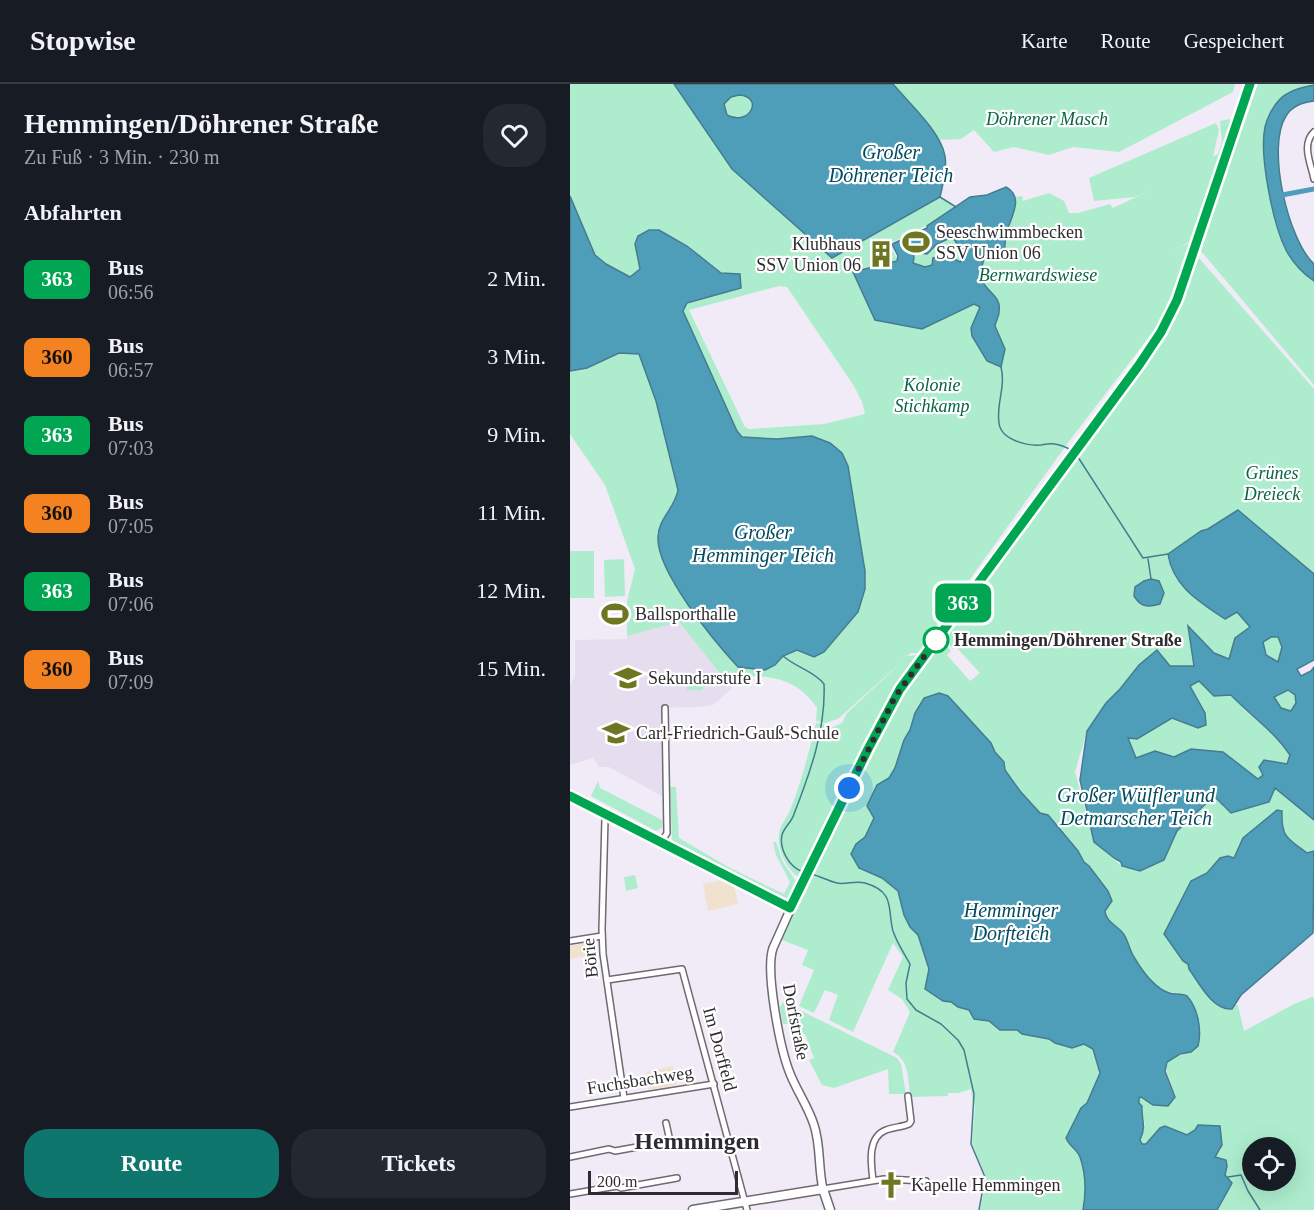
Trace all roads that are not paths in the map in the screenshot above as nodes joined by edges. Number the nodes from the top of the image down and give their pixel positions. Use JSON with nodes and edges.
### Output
{"nodes":[{"id":1,"x":1250,"y":84,"type":"edge"},
{"id":2,"x":1314,"y":132,"type":"edge"},
{"id":3,"x":1314,"y":179,"type":"edge"},
{"id":4,"x":665,"y":708,"type":"dead end"},
{"id":5,"x":570,"y":796,"type":"edge"},
{"id":6,"x":608,"y":814,"type":"junction"},
{"id":7,"x":662,"y":842,"type":"junction"},
{"id":8,"x":790,"y":908,"type":"junction"},
{"id":9,"x":602,"y":936,"type":"junction"},
{"id":10,"x":570,"y":942,"type":"edge"},
{"id":11,"x":607,"y":980,"type":"junction"},
{"id":12,"x":714,"y":1083,"type":"junction"},
{"id":13,"x":908,"y":1096,"type":"dead end"},
{"id":14,"x":624,"y":1098,"type":"junction"},
{"id":15,"x":570,"y":1107,"type":"edge"},
{"id":16,"x":666,"y":1123,"type":"dead end"},
{"id":17,"x":570,"y":1157,"type":"edge"},
{"id":18,"x":677,"y":1178,"type":"dead end"},
{"id":19,"x":873,"y":1180,"type":"junction"},
{"id":20,"x":926,"y":1181,"type":"dead end"},
{"id":21,"x":823,"y":1190,"type":"junction"},
{"id":22,"x":570,"y":1194,"type":"edge"},
{"id":23,"x":746,"y":1206,"type":"edge"},
{"id":24,"x":693,"y":1210,"type":"edge"},
{"id":25,"x":830,"y":1210,"type":"edge"}],
"edges":[{"from":1,"to":8,"type":"street","name":"Dorfstraße"},
{"from":2,"to":3,"type":"street"},
{"from":4,"to":7,"type":"street"},
{"from":5,"to":6,"type":"street"},
{"from":6,"to":7,"type":"street"},
{"from":6,"to":9,"type":"street","name":"Börie"},
{"from":7,"to":8,"type":"street"},
{"from":8,"to":21,"type":"street","name":"Dorfstraße"},
{"from":9,"to":10,"type":"street"},
{"from":9,"to":11,"type":"street","name":"Börie"},
{"from":11,"to":12,"type":"street","name":"Im Dorffeld"},
{"from":11,"to":14,"type":"street","name":"Börie"},
{"from":12,"to":14,"type":"street","name":"Fuchsbachweg"},
{"from":12,"to":23,"type":"street","name":"Im Dorffeld"},
{"from":13,"to":19,"type":"street"},
{"from":14,"to":15,"type":"street","name":"Fuchsbachweg"},
{"from":16,"to":17,"type":"street"},
{"from":18,"to":22,"type":"street"},
{"from":19,"to":20,"type":"street"},
{"from":19,"to":21,"type":"street"},
{"from":21,"to":23,"type":"main road"},
{"from":21,"to":25,"type":"main road","name":"Dorfstraße"},
{"from":23,"to":24,"type":"main road"}]}
